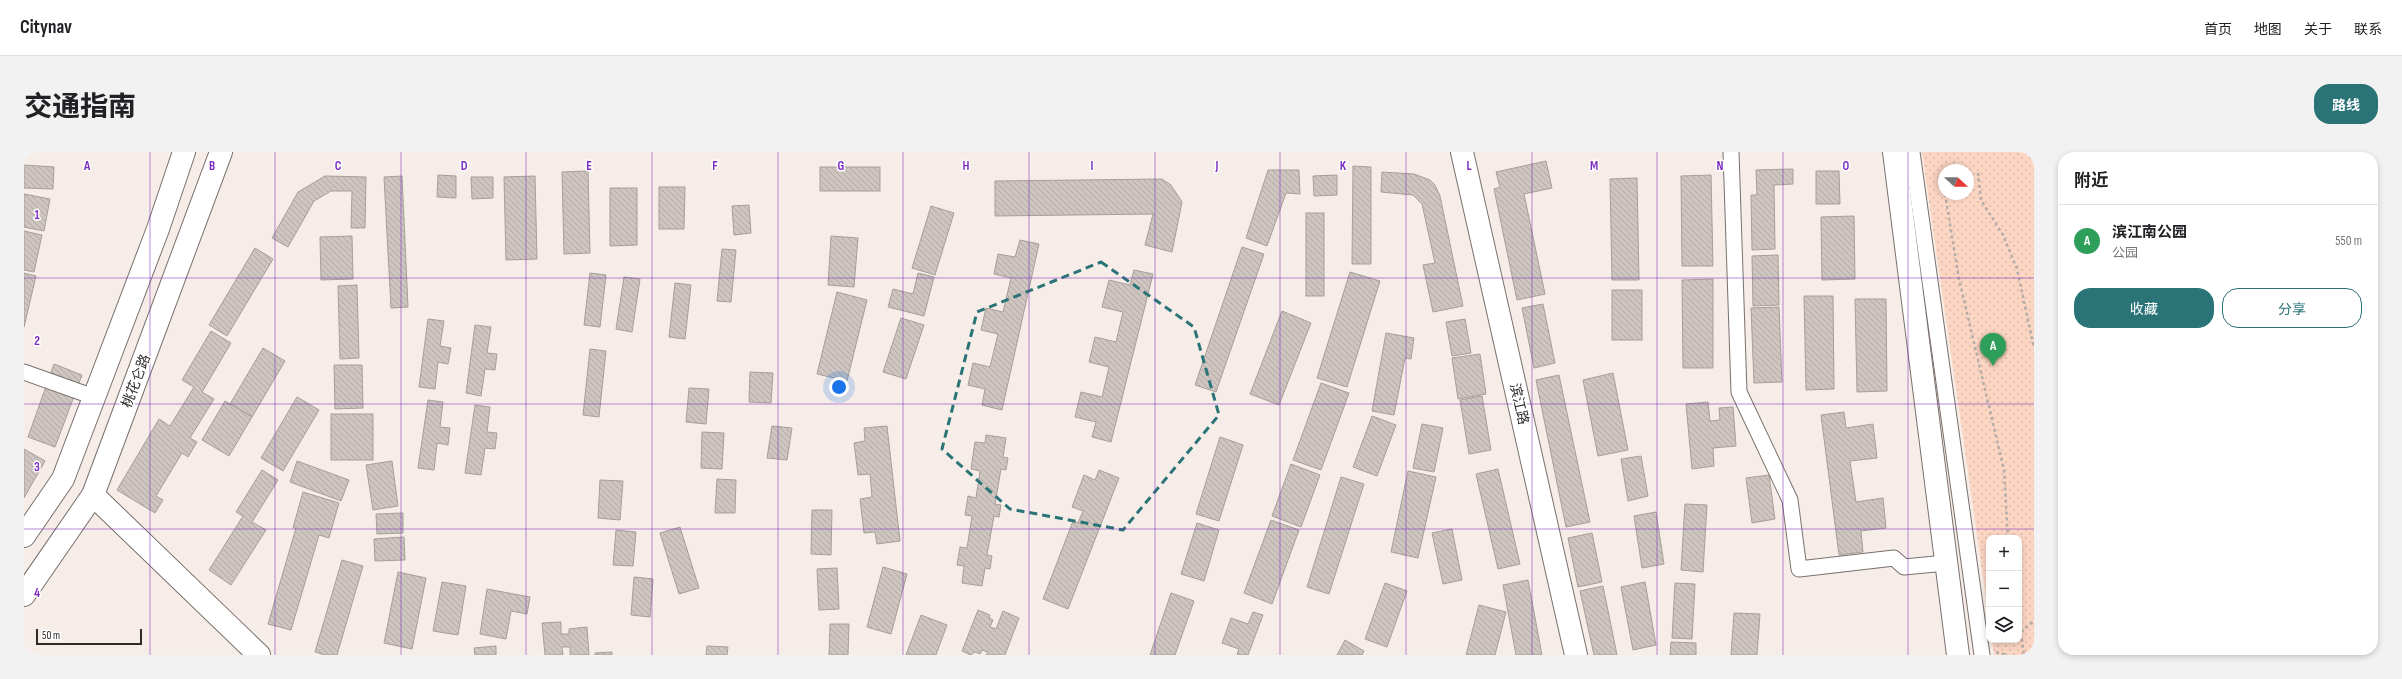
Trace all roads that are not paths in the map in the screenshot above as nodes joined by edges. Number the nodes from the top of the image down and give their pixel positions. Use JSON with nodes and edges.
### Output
{"nodes":[{"id":1,"x":184,"y":152,"type":"edge"},
{"id":2,"x":220,"y":152,"type":"edge"},
{"id":3,"x":1462,"y":152,"type":"edge"},
{"id":4,"x":1731,"y":152,"type":"edge"},
{"id":5,"x":1894,"y":152,"type":"edge"},
{"id":6,"x":1912,"y":152,"type":"edge"},
{"id":7,"x":24,"y":372,"type":"edge"},
{"id":8,"x":94,"y":397,"type":"junction"},
{"id":9,"x":93,"y":495,"type":"junction"},
{"id":10,"x":24,"y":536,"type":"edge"},
{"id":11,"x":1946,"y":563,"type":"junction"},
{"id":12,"x":24,"y":595,"type":"edge"},
{"id":13,"x":259,"y":655,"type":"edge"},
{"id":14,"x":1576,"y":655,"type":"edge"},
{"id":15,"x":1958,"y":655,"type":"edge"},
{"id":16,"x":1982,"y":655,"type":"edge"}],
"edges":[{"from":1,"to":8,"type":"main road"},
{"from":2,"to":9,"type":"main road","name":"桃花仑路"},
{"from":3,"to":14,"type":"main road","name":"滨江路"},
{"from":4,"to":11,"type":"street"},
{"from":5,"to":11,"type":"main road"},
{"from":6,"to":16,"type":"street"},
{"from":7,"to":8,"type":"street"},
{"from":8,"to":10,"type":"main road"},
{"from":9,"to":12,"type":"main road","name":"桃花仑路"},
{"from":9,"to":13,"type":"main road"},
{"from":11,"to":15,"type":"main road"}]}
